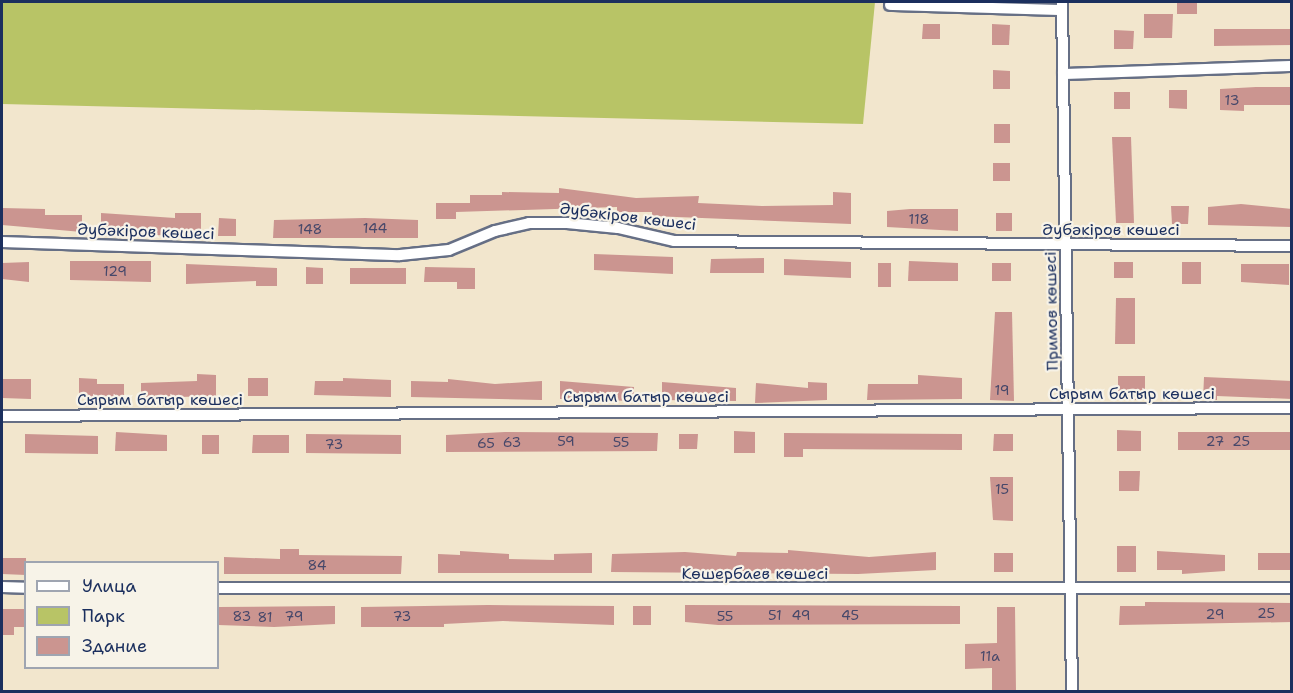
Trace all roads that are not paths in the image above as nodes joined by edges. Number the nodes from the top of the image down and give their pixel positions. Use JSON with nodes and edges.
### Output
{"nodes":[{"id":1,"x":890,"y":5,"type":"dead end"},
{"id":2,"x":1062,"y":6,"type":"edge"},
{"id":3,"x":1292,"y":66,"type":"edge"},
{"id":4,"x":1063,"y":74,"type":"junction"},
{"id":5,"x":2,"y":242,"type":"edge"},
{"id":6,"x":1066,"y":245,"type":"junction"},
{"id":7,"x":1292,"y":246,"type":"edge"},
{"id":8,"x":1292,"y":408,"type":"edge"},
{"id":9,"x":1068,"y":409,"type":"junction"},
{"id":10,"x":2,"y":416,"type":"edge"},
{"id":11,"x":2,"y":587,"type":"edge"},
{"id":12,"x":24,"y":588,"type":"edge"},
{"id":13,"x":219,"y":588,"type":"edge"},
{"id":14,"x":1292,"y":588,"type":"edge"},
{"id":15,"x":1071,"y":590,"type":"junction"},
{"id":16,"x":1072,"y":692,"type":"edge"}],
"edges":[{"from":1,"to":2,"type":"street"},
{"from":2,"to":4,"type":"street","name":"Примов көшесі"},
{"from":3,"to":4,"type":"street"},
{"from":4,"to":6,"type":"street","name":"Примов көшесі"},
{"from":5,"to":6,"type":"street","name":"Әубәкіров көшесі"},
{"from":6,"to":7,"type":"street","name":"Әубәкіров көшесі"},
{"from":6,"to":9,"type":"street","name":"Примов көшесі"},
{"from":8,"to":9,"type":"street","name":"Сырым батыр көшесі"},
{"from":9,"to":10,"type":"street","name":"Сырым батыр көшесі"},
{"from":9,"to":15,"type":"street","name":"Примов көшесі"},
{"from":11,"to":12,"type":"street"},
{"from":13,"to":15,"type":"street","name":"Көшербаев көшесі"},
{"from":14,"to":15,"type":"street","name":"Көшербаев көшесі"},
{"from":15,"to":16,"type":"street","name":"Примов көшесі"}]}
